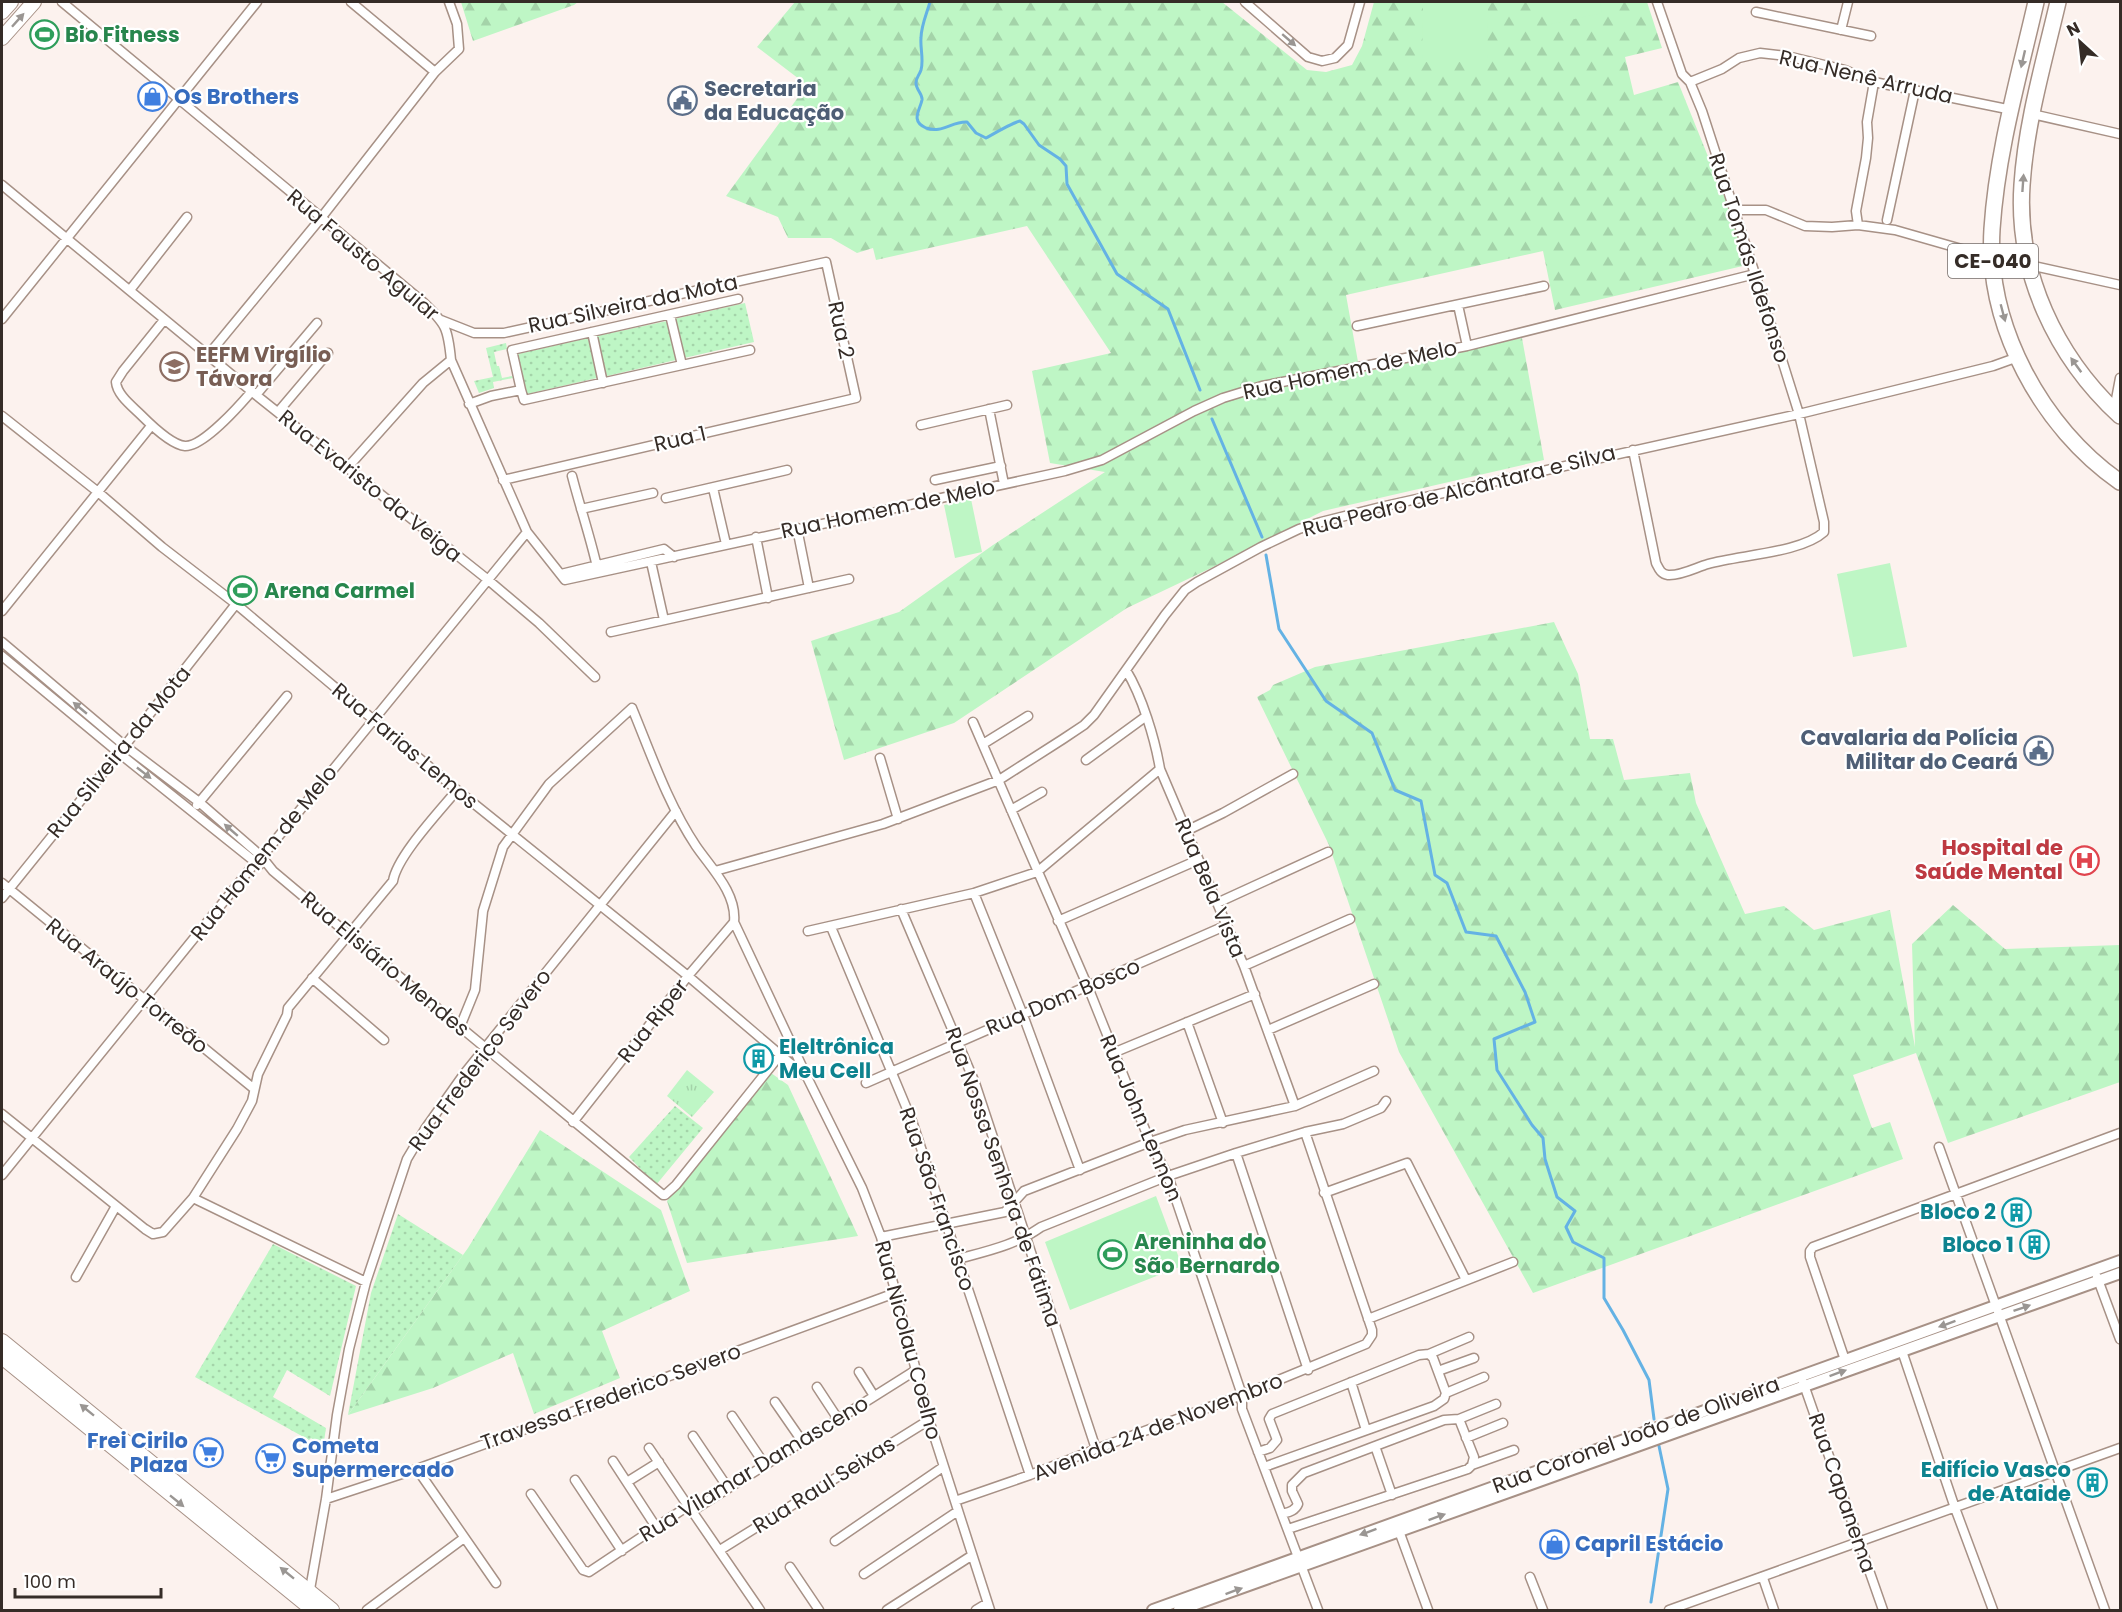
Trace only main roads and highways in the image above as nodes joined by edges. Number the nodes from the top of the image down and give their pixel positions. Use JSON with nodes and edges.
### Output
{"nodes":[{"id":1,"x":11,"y":2,"type":"edge"},
{"id":2,"x":34,"y":2,"type":"edge"},
{"id":3,"x":2036,"y":2,"type":"edge"},
{"id":4,"x":2058,"y":2,"type":"edge"},
{"id":5,"x":2,"y":12,"type":"edge"},
{"id":6,"x":2,"y":38,"type":"edge"},
{"id":7,"x":2117,"y":413,"type":"edge"},
{"id":8,"x":2121,"y":482,"type":"edge"},
{"id":9,"x":2,"y":1341,"type":"edge"},
{"id":10,"x":2,"y":1357,"type":"edge"},
{"id":11,"x":309,"y":1603,"type":"edge"},
{"id":12,"x":332,"y":1611,"type":"edge"}],
"edges":[{"from":1,"to":5,"type":"main road"},
{"from":6,"to":2,"type":"main road","one_way":true},
{"from":3,"to":8,"type":"highway","number":"CE-040","one_way":true},
{"from":7,"to":4,"type":"highway","number":"CE-040","one_way":true},
{"from":11,"to":9,"type":"main road","one_way":true},
{"from":10,"to":11,"type":"main road","one_way":true},
{"from":11,"to":12,"type":"main road"}]}
